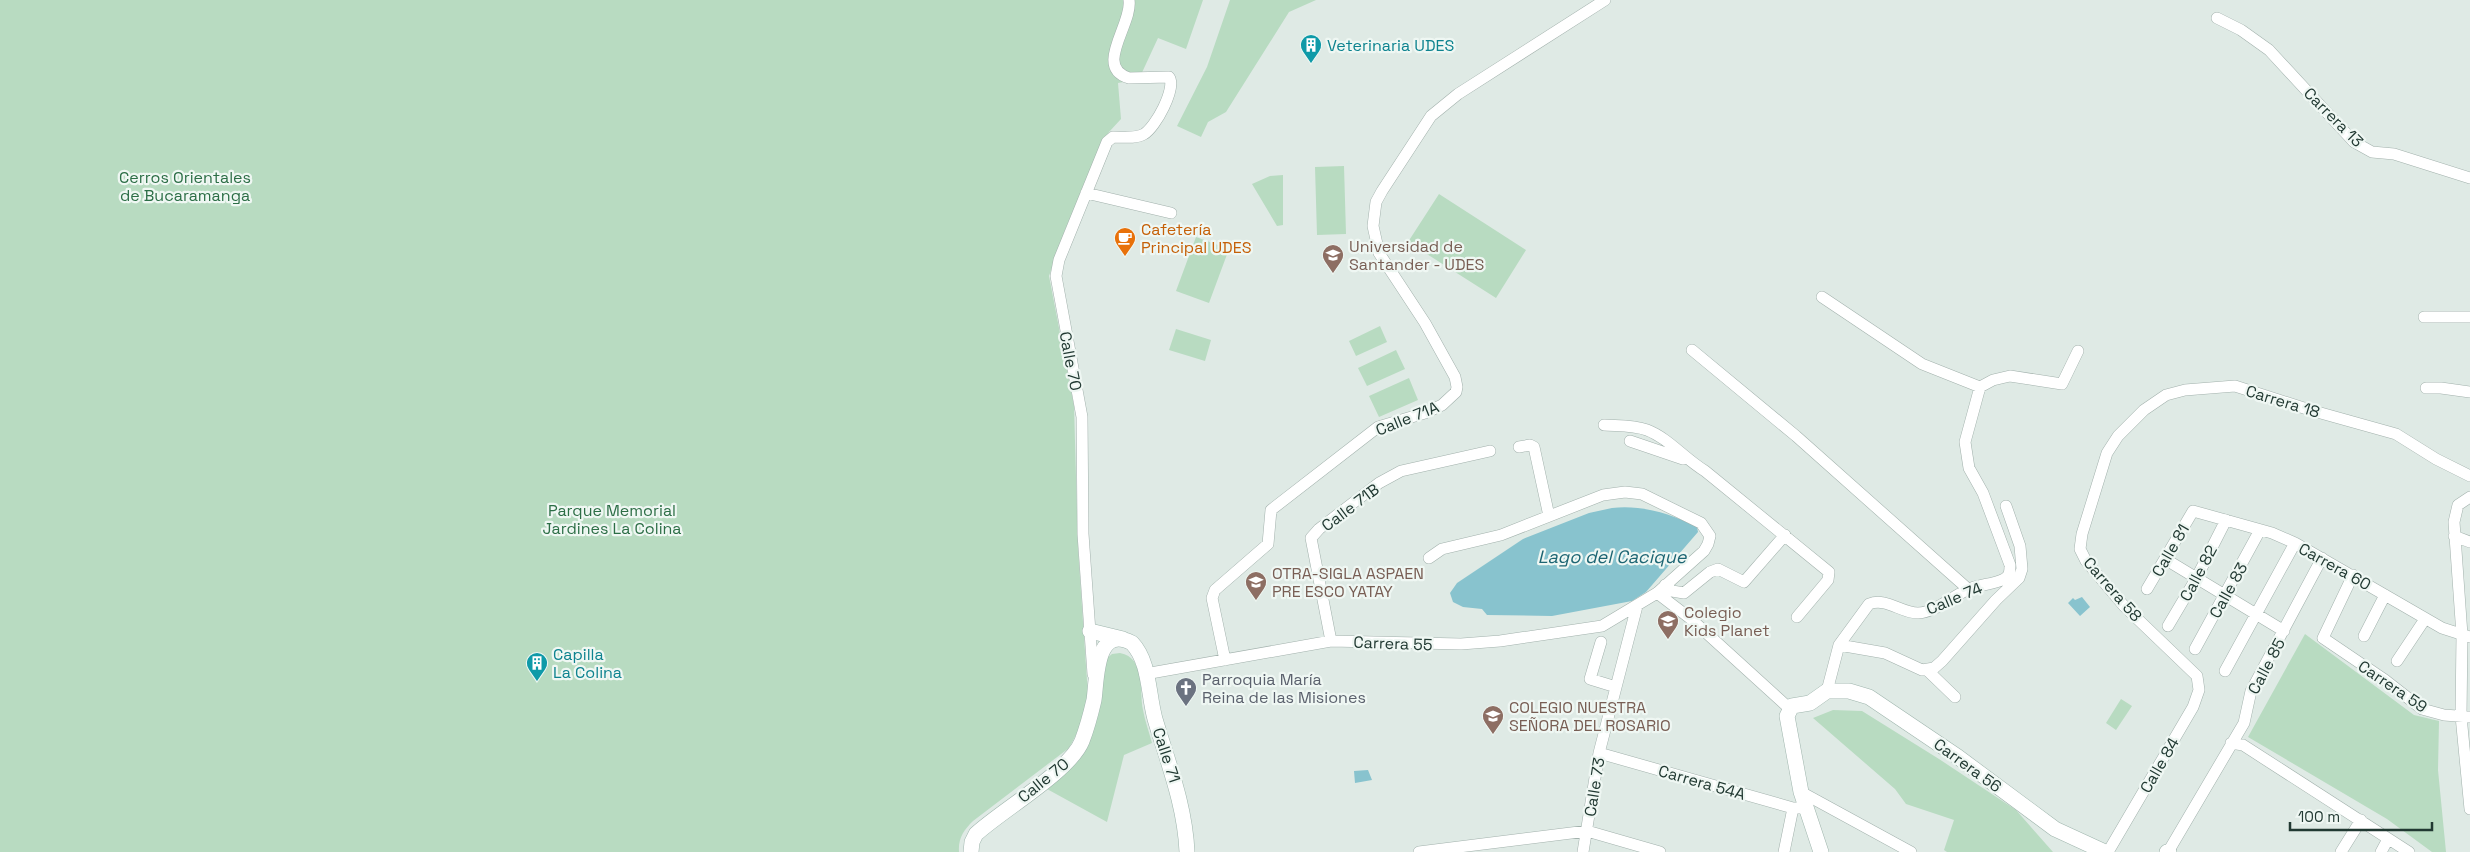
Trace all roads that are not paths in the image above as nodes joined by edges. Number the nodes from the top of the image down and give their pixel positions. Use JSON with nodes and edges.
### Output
{"nodes":[{"id":1,"x":1129,"y":0,"type":"edge"},
{"id":2,"x":1605,"y":0,"type":"edge"},
{"id":3,"x":2217,"y":18,"type":"dead end"},
{"id":4,"x":2470,"y":178,"type":"edge"},
{"id":5,"x":1086,"y":193,"type":"junction"},
{"id":6,"x":1171,"y":213,"type":"dead end"},
{"id":7,"x":1822,"y":297,"type":"dead end"},
{"id":8,"x":2424,"y":317,"type":"dead end"},
{"id":9,"x":2470,"y":317,"type":"edge"},
{"id":10,"x":1692,"y":350,"type":"dead end"},
{"id":11,"x":2078,"y":351,"type":"dead end"},
{"id":12,"x":1980,"y":387,"type":"junction"},
{"id":13,"x":2426,"y":388,"type":"dead end"},
{"id":14,"x":2470,"y":392,"type":"edge"},
{"id":15,"x":1604,"y":425,"type":"dead end"},
{"id":16,"x":1630,"y":441,"type":"dead end"},
{"id":17,"x":1519,"y":447,"type":"dead end"},
{"id":18,"x":1490,"y":451,"type":"dead end"},
{"id":19,"x":2107,"y":453,"type":"joint"},
{"id":20,"x":1689,"y":461,"type":"junction"},
{"id":21,"x":2469,"y":472,"type":"edge"},
{"id":22,"x":2470,"y":497,"type":"edge"},
{"id":23,"x":2006,"y":506,"type":"dead end"},
{"id":24,"x":2193,"y":511,"type":"joint"},
{"id":25,"x":1549,"y":516,"type":"junction"},
{"id":26,"x":2226,"y":520,"type":"junction"},
{"id":27,"x":2260,"y":530,"type":"junction"},
{"id":28,"x":1784,"y":535,"type":"junction"},
{"id":29,"x":2454,"y":536,"type":"junction"},
{"id":30,"x":2470,"y":542,"type":"edge"},
{"id":31,"x":2295,"y":543,"type":"junction"},
{"id":32,"x":1429,"y":558,"type":"dead end"},
{"id":33,"x":2165,"y":558,"type":"junction"},
{"id":34,"x":2322,"y":558,"type":"junction"},
{"id":35,"x":2353,"y":575,"type":"junction"},
{"id":36,"x":2197,"y":577,"type":"junction"},
{"id":37,"x":1665,"y":586,"type":"junction"},
{"id":38,"x":1968,"y":589,"type":"junction"},
{"id":39,"x":2147,"y":589,"type":"dead end"},
{"id":40,"x":2226,"y":595,"type":"junction"},
{"id":41,"x":2385,"y":595,"type":"junction"},
{"id":42,"x":1637,"y":606,"type":"junction"},
{"id":43,"x":2256,"y":613,"type":"junction"},
{"id":44,"x":1797,"y":617,"type":"dead end"},
{"id":45,"x":2425,"y":619,"type":"junction"},
{"id":46,"x":2168,"y":626,"type":"dead end"},
{"id":47,"x":1090,"y":631,"type":"junction"},
{"id":48,"x":2284,"y":632,"type":"junction"},
{"id":49,"x":2364,"y":636,"type":"dead end"},
{"id":50,"x":2466,"y":636,"type":"edge"},
{"id":51,"x":1125,"y":640,"type":"junction"},
{"id":52,"x":1331,"y":641,"type":"junction"},
{"id":53,"x":1600,"y":642,"type":"dead end"},
{"id":54,"x":1839,"y":646,"type":"junction"},
{"id":55,"x":2195,"y":650,"type":"dead end"},
{"id":56,"x":1142,"y":659,"type":"junction"},
{"id":57,"x":1225,"y":660,"type":"junction"},
{"id":58,"x":2397,"y":661,"type":"dead end"},
{"id":59,"x":1098,"y":665,"type":"junction"},
{"id":60,"x":1927,"y":670,"type":"junction"},
{"id":61,"x":2225,"y":671,"type":"dead end"},
{"id":62,"x":1146,"y":674,"type":"junction"},
{"id":63,"x":2197,"y":676,"type":"joint"},
{"id":64,"x":1616,"y":687,"type":"junction"},
{"id":65,"x":1827,"y":691,"type":"junction"},
{"id":66,"x":1095,"y":694,"type":"junction"},
{"id":67,"x":1955,"y":697,"type":"dead end"},
{"id":68,"x":1790,"y":709,"type":"junction"},
{"id":69,"x":2466,"y":717,"type":"edge"},
{"id":70,"x":2231,"y":743,"type":"junction"},
{"id":71,"x":1599,"y":753,"type":"junction"},
{"id":72,"x":2469,"y":791,"type":"edge"},
{"id":73,"x":1801,"y":792,"type":"junction"},
{"id":74,"x":1800,"y":808,"type":"junction"},
{"id":75,"x":2470,"y":809,"type":"edge"},
{"id":76,"x":2360,"y":820,"type":"junction"},
{"id":77,"x":1587,"y":831,"type":"junction"},
{"id":78,"x":2388,"y":839,"type":"junction"},
{"id":79,"x":971,"y":852,"type":"edge"},
{"id":80,"x":1187,"y":852,"type":"edge"},
{"id":81,"x":1421,"y":852,"type":"edge"},
{"id":82,"x":1583,"y":852,"type":"edge"},
{"id":83,"x":1660,"y":852,"type":"edge"},
{"id":84,"x":1784,"y":852,"type":"edge"},
{"id":85,"x":1822,"y":852,"type":"edge"},
{"id":86,"x":1911,"y":852,"type":"edge"},
{"id":87,"x":2107,"y":852,"type":"edge"},
{"id":88,"x":2168,"y":852,"type":"edge"},
{"id":89,"x":2341,"y":852,"type":"edge"},
{"id":90,"x":2381,"y":852,"type":"edge"},
{"id":91,"x":2409,"y":852,"type":"edge"}],
"edges":[{"from":1,"to":5,"type":"street","name":"Calle 70"},
{"from":2,"to":57,"type":"street","name":"Calle 71A"},
{"from":3,"to":4,"type":"street","name":"Carrera 13"},
{"from":5,"to":6,"type":"street"},
{"from":5,"to":47,"type":"street","name":"Calle 70"},
{"from":7,"to":12,"type":"street"},
{"from":8,"to":9,"type":"street"},
{"from":10,"to":38,"type":"street"},
{"from":11,"to":12,"type":"street"},
{"from":12,"to":38,"type":"street","name":"Calle 74"},
{"from":13,"to":14,"type":"street"},
{"from":15,"to":20,"type":"street"},
{"from":16,"to":20,"type":"street"},
{"from":17,"to":25,"type":"street"},
{"from":18,"to":52,"type":"street","name":"Calle 71B"},
{"from":19,"to":21,"type":"street","name":"Carrera 18"},
{"from":19,"to":63,"type":"street","name":"Carrera 58"},
{"from":20,"to":28,"type":"street"},
{"from":22,"to":29,"type":"street"},
{"from":23,"to":60,"type":"street"},
{"from":24,"to":26,"type":"street","name":"Carrera 60"},
{"from":24,"to":33,"type":"street","name":"Calle 81"},
{"from":25,"to":32,"type":"street","name":"Carrera 55"},
{"from":25,"to":37,"type":"street","name":"Carrera 55"},
{"from":26,"to":27,"type":"street","name":"Carrera 60"},
{"from":26,"to":36,"type":"street","name":"Calle 82"},
{"from":27,"to":31,"type":"street","name":"Carrera 60"},
{"from":27,"to":40,"type":"street","name":"Calle 83"},
{"from":28,"to":37,"type":"street"},
{"from":28,"to":44,"type":"street"},
{"from":29,"to":30,"type":"street"},
{"from":29,"to":50,"type":"street"},
{"from":31,"to":34,"type":"street","name":"Carrera 60"},
{"from":31,"to":43,"type":"street"},
{"from":33,"to":36,"type":"street"},
{"from":33,"to":39,"type":"street","name":"Calle 81"},
{"from":34,"to":35,"type":"street","name":"Carrera 60"},
{"from":34,"to":48,"type":"street","name":"Calle 85"},
{"from":35,"to":41,"type":"street","name":"Carrera 60"},
{"from":35,"to":69,"type":"street","name":"Carrera 59"},
{"from":36,"to":40,"type":"street"},
{"from":36,"to":46,"type":"street","name":"Calle 82"},
{"from":37,"to":42,"type":"street","name":"Carrera 55"},
{"from":37,"to":68,"type":"street"},
{"from":38,"to":54,"type":"street","name":"Calle 74"},
{"from":40,"to":43,"type":"street"},
{"from":40,"to":55,"type":"street","name":"Calle 83"},
{"from":41,"to":45,"type":"street","name":"Carrera 60"},
{"from":41,"to":49,"type":"street"},
{"from":42,"to":52,"type":"street","name":"Carrera 55"},
{"from":42,"to":64,"type":"street","name":"Calle 73"},
{"from":43,"to":48,"type":"street"},
{"from":43,"to":61,"type":"street"},
{"from":45,"to":50,"type":"street","name":"Carrera 60"},
{"from":45,"to":58,"type":"street"},
{"from":47,"to":51,"type":"street"},
{"from":47,"to":66,"type":"street","name":"Calle 70"},
{"from":48,"to":70,"type":"street","name":"Calle 85"},
{"from":50,"to":69,"type":"street"},
{"from":51,"to":56,"type":"street","name":"Calle 71"},
{"from":51,"to":59,"type":"street"},
{"from":52,"to":57,"type":"street","name":"Carrera 55"},
{"from":53,"to":64,"type":"street"},
{"from":54,"to":60,"type":"street"},
{"from":54,"to":65,"type":"street","name":"Calle 74"},
{"from":56,"to":59,"type":"street"},
{"from":56,"to":62,"type":"street","name":"Calle 71"},
{"from":57,"to":62,"type":"street","name":"Carrera 55"},
{"from":59,"to":66,"type":"street","name":"Calle 70"},
{"from":60,"to":67,"type":"street"},
{"from":62,"to":80,"type":"street","name":"Calle 71"},
{"from":63,"to":87,"type":"street","name":"Calle 84"},
{"from":64,"to":71,"type":"street","name":"Calle 73"},
{"from":65,"to":68,"type":"street"},
{"from":65,"to":87,"type":"street","name":"Carrera 56"},
{"from":66,"to":79,"type":"street","name":"Calle 70"},
{"from":68,"to":73,"type":"street"},
{"from":69,"to":72,"type":"street"},
{"from":70,"to":76,"type":"street"},
{"from":70,"to":88,"type":"street","name":"Calle 85"},
{"from":71,"to":74,"type":"street","name":"Carrera 54A"},
{"from":71,"to":77,"type":"street","name":"Calle 73"},
{"from":72,"to":75,"type":"street"},
{"from":73,"to":74,"type":"street"},
{"from":73,"to":86,"type":"street"},
{"from":74,"to":84,"type":"street"},
{"from":74,"to":85,"type":"street"},
{"from":76,"to":78,"type":"street"},
{"from":76,"to":89,"type":"street"},
{"from":77,"to":81,"type":"street"},
{"from":77,"to":82,"type":"street","name":"Calle 73"},
{"from":77,"to":83,"type":"street"},
{"from":78,"to":90,"type":"street"},
{"from":78,"to":91,"type":"street"}]}
